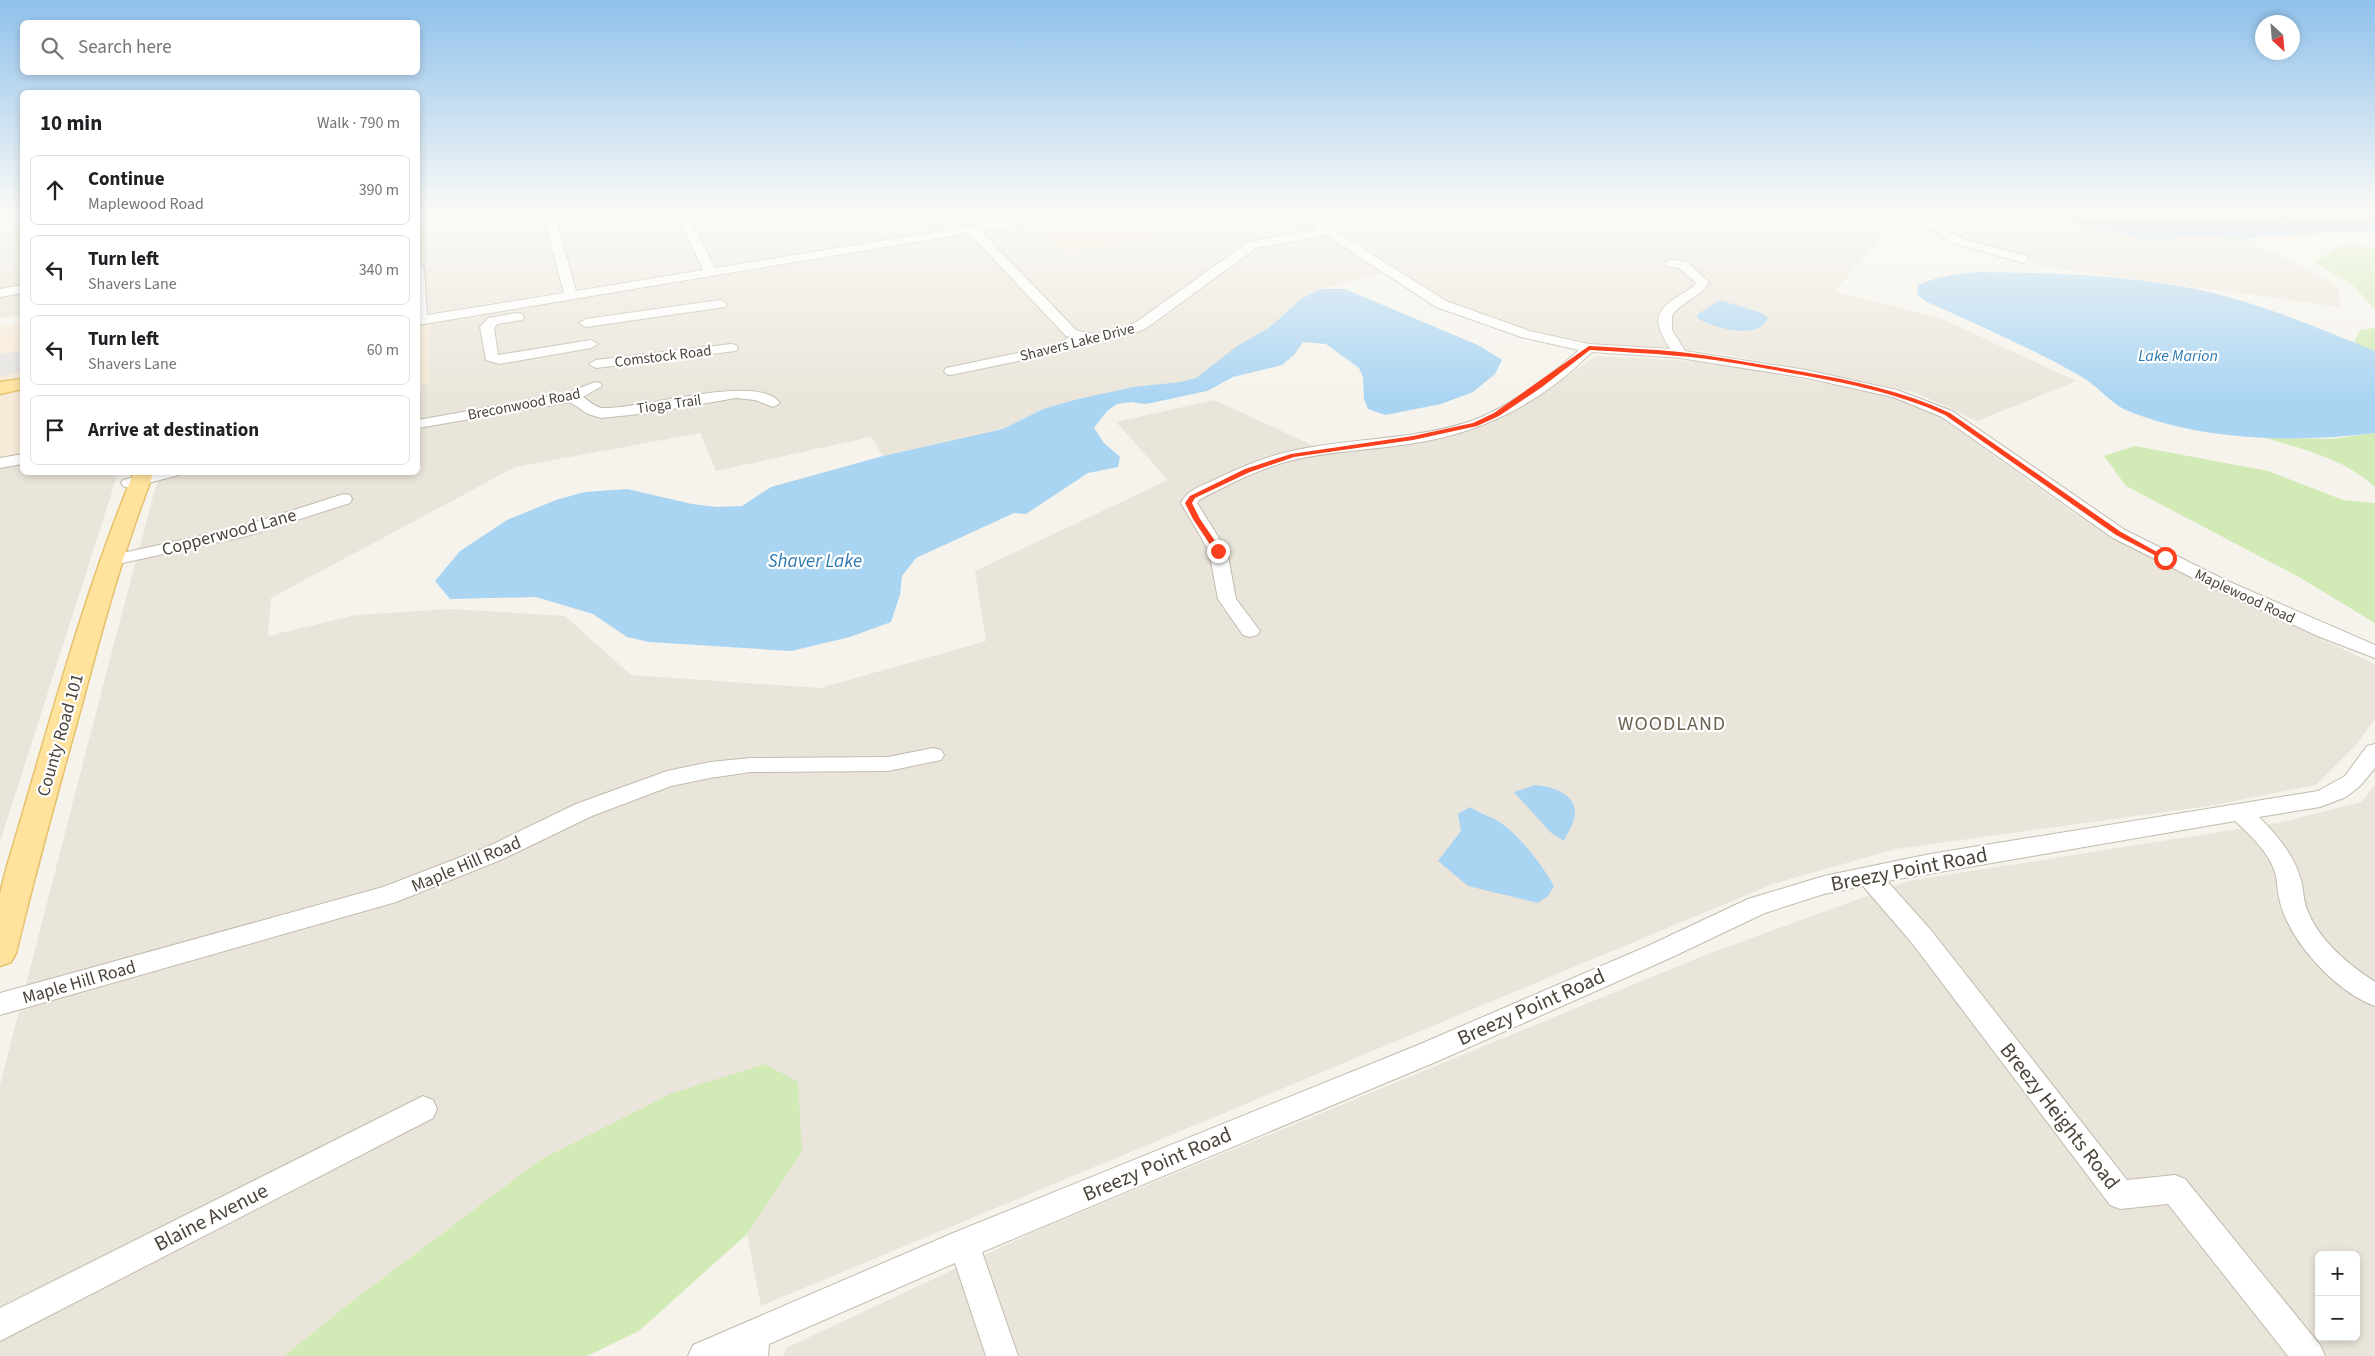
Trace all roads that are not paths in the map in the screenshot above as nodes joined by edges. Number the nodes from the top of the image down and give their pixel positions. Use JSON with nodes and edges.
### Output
{"nodes":[{"id":1,"x":569,"y":275,"type":"edge"},
{"id":2,"x":694,"y":275,"type":"edge"},
{"id":3,"x":1016,"y":275,"type":"edge"},
{"id":4,"x":1209,"y":275,"type":"edge"},
{"id":5,"x":1397,"y":275,"type":"edge"},
{"id":6,"x":1695,"y":275,"type":"edge"},
{"id":7,"x":20,"y":289,"type":"edge"},
{"id":8,"x":0,"y":293,"type":"edge"},
{"id":9,"x":577,"y":298,"type":"junction"},
{"id":10,"x":720,"y":304,"type":"dead end"},
{"id":11,"x":420,"y":320,"type":"edge"},
{"id":12,"x":586,"y":323,"type":"junction"},
{"id":13,"x":1084,"y":338,"type":"junction"},
{"id":14,"x":591,"y":344,"type":"junction"},
{"id":15,"x":731,"y":348,"type":"dead end"},
{"id":16,"x":1589,"y":348,"type":"junction"},
{"id":17,"x":1680,"y":354,"type":"junction"},
{"id":18,"x":596,"y":364,"type":"junction"},
{"id":19,"x":951,"y":371,"type":"dead end"},
{"id":20,"x":20,"y":384,"type":"edge"},
{"id":21,"x":595,"y":386,"type":"junction"},
{"id":22,"x":0,"y":388,"type":"edge"},
{"id":23,"x":572,"y":397,"type":"junction"},
{"id":24,"x":773,"y":403,"type":"dead end"},
{"id":25,"x":587,"y":405,"type":"junction"},
{"id":26,"x":420,"y":424,"type":"edge"},
{"id":27,"x":20,"y":459,"type":"edge"},
{"id":28,"x":0,"y":463,"type":"edge"},
{"id":29,"x":151,"y":475,"type":"edge"},
{"id":30,"x":136,"y":477,"type":"edge"},
{"id":31,"x":344,"y":499,"type":"dead end"},
{"id":32,"x":113,"y":560,"type":"junction"},
{"id":33,"x":1250,"y":631,"type":"dead end"},
{"id":34,"x":2375,"y":652,"type":"edge"},
{"id":35,"x":2375,"y":751,"type":"edge"},
{"id":36,"x":933,"y":754,"type":"dead end"},
{"id":37,"x":2242,"y":813,"type":"junction"},
{"id":38,"x":1868,"y":875,"type":"junction"},
{"id":39,"x":0,"y":953,"type":"edge"},
{"id":40,"x":2375,"y":995,"type":"edge"},
{"id":41,"x":0,"y":1004,"type":"edge"},
{"id":42,"x":422,"y":1109,"type":"dead end"},
{"id":43,"x":964,"y":1244,"type":"junction"},
{"id":44,"x":0,"y":1325,"type":"edge"},
{"id":45,"x":753,"y":1345,"type":"edge"},
{"id":46,"x":704,"y":1356,"type":"edge"},
{"id":47,"x":1002,"y":1356,"type":"edge"},
{"id":48,"x":2310,"y":1356,"type":"edge"}],
"edges":[{"from":1,"to":9,"type":"street","name":"Breconwood Road"},
{"from":2,"to":9,"type":"street"},
{"from":3,"to":13,"type":"street"},
{"from":4,"to":13,"type":"street","name":"Shavers Lake Drive"},
{"from":5,"to":16,"type":"street","name":"Maplewood Road"},
{"from":6,"to":17,"type":"street"},
{"from":7,"to":8,"type":"street"},
{"from":9,"to":11,"type":"street"},
{"from":9,"to":12,"type":"street","name":"Breconwood Road"},
{"from":9,"to":14,"type":"street"},
{"from":10,"to":12,"type":"street"},
{"from":12,"to":14,"type":"street","name":"Breconwood Road"},
{"from":13,"to":19,"type":"street","name":"Shavers Lake Drive"},
{"from":14,"to":18,"type":"street","name":"Breconwood Road"},
{"from":15,"to":18,"type":"street","name":"Comstock Road"},
{"from":16,"to":17,"type":"street","name":"Maplewood Road"},
{"from":16,"to":33,"type":"street"},
{"from":17,"to":34,"type":"street","name":"Maplewood Road"},
{"from":18,"to":21,"type":"street","name":"Breconwood Road"},
{"from":20,"to":22,"type":"main road"},
{"from":21,"to":23,"type":"street","name":"Breconwood Road"},
{"from":21,"to":25,"type":"street"},
{"from":23,"to":25,"type":"street","name":"Tioga Trail"},
{"from":23,"to":26,"type":"street","name":"Breconwood Road"},
{"from":24,"to":25,"type":"street","name":"Tioga Trail"},
{"from":27,"to":28,"type":"street"},
{"from":29,"to":30,"type":"street"},
{"from":30,"to":32,"type":"main road","name":"County Road 101"},
{"from":31,"to":32,"type":"street","name":"Copperwood Lane"},
{"from":32,"to":39,"type":"main road","name":"County Road 101"},
{"from":35,"to":37,"type":"street","name":"Breezy Point Road"},
{"from":36,"to":41,"type":"street","name":"Maple Hill Road"},
{"from":37,"to":38,"type":"street","name":"Breezy Point Road"},
{"from":37,"to":40,"type":"street"},
{"from":38,"to":43,"type":"street","name":"Breezy Point Road"},
{"from":38,"to":48,"type":"street","name":"Breezy Heights Road"},
{"from":42,"to":44,"type":"street","name":"Blaine Avenue"},
{"from":43,"to":45,"type":"street","name":"Breezy Point Road"},
{"from":43,"to":47,"type":"street"},
{"from":45,"to":46,"type":"street","name":"Breezy Point Road"}]}
